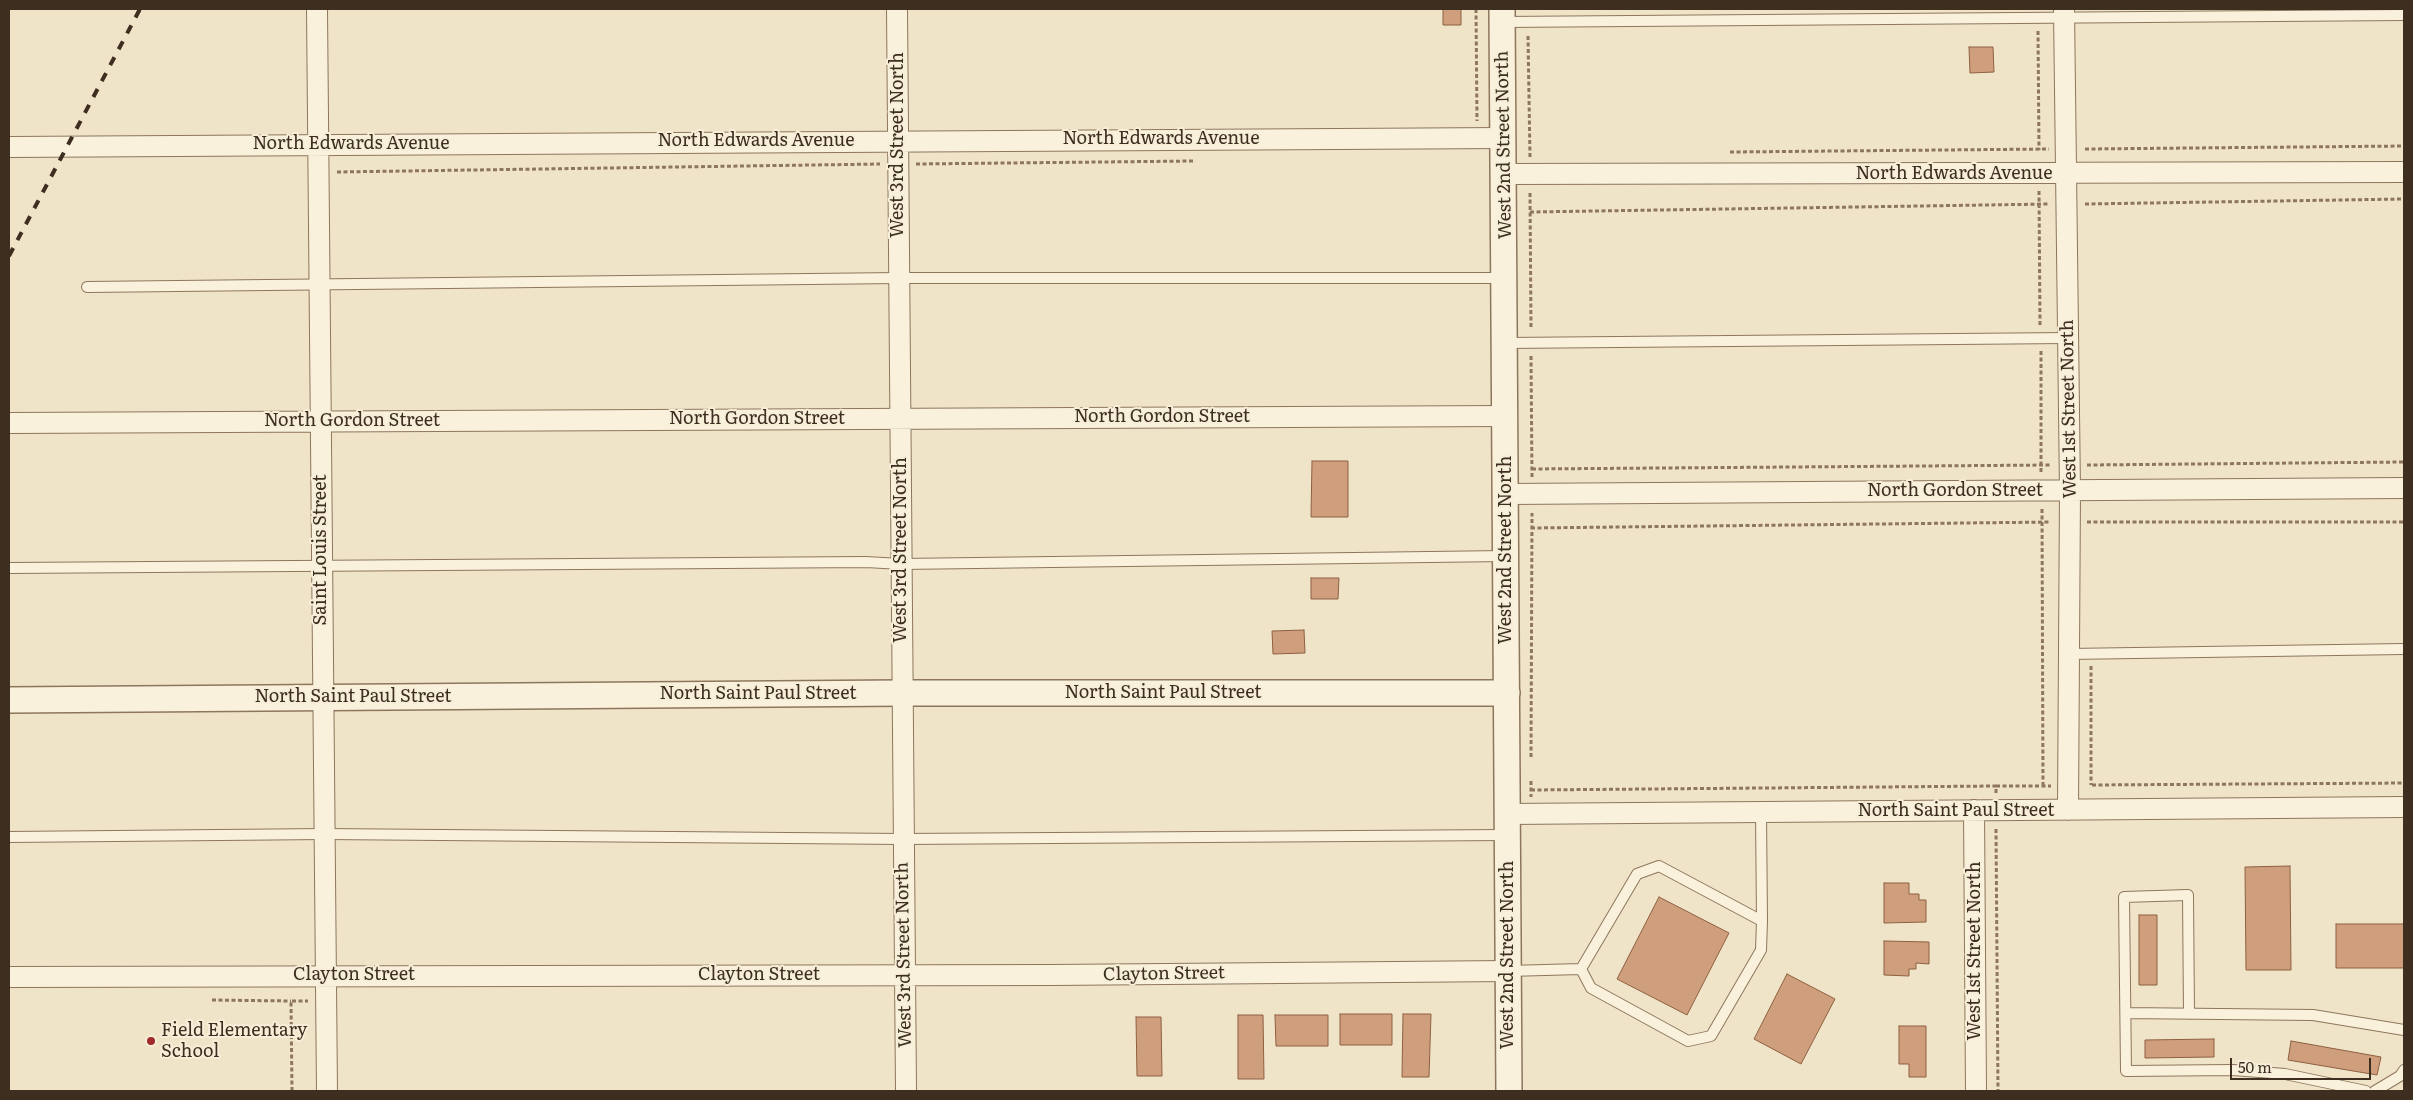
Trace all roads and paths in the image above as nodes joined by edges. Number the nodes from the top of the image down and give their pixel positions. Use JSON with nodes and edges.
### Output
{"nodes":[{"id":1,"x":317,"y":9,"type":"edge"},
{"id":2,"x":897,"y":9,"type":"edge"},
{"id":3,"x":1476,"y":9,"type":"edge"},
{"id":4,"x":2064,"y":13,"type":"edge"},
{"id":5,"x":2404,"y":15,"type":"edge"},
{"id":6,"x":1502,"y":16,"type":"edge"},
{"id":7,"x":2038,"y":17,"type":"junction"},
{"id":8,"x":1528,"y":22,"type":"junction"},
{"id":9,"x":1477,"y":121,"type":"dead end"},
{"id":10,"x":1504,"y":138,"type":"junction"},
{"id":11,"x":906,"y":140,"type":"junction"},
{"id":12,"x":318,"y":144,"type":"junction"},
{"id":13,"x":2404,"y":146,"type":"edge"},
{"id":14,"x":9,"y":147,"type":"edge"},
{"id":15,"x":2039,"y":149,"type":"junction"},
{"id":16,"x":2066,"y":149,"type":"junction"},
{"id":17,"x":1730,"y":152,"type":"dead end"},
{"id":18,"x":1530,"y":154,"type":"junction"},
{"id":19,"x":1540,"y":154,"type":"dead end"},
{"id":20,"x":2404,"y":172,"type":"edge"},
{"id":21,"x":915,"y":173,"type":"dead end"},
{"id":22,"x":1504,"y":174,"type":"junction"},
{"id":23,"x":1530,"y":174,"type":"junction"},
{"id":24,"x":2039,"y":174,"type":"junction"},
{"id":25,"x":2066,"y":174,"type":"junction"},
{"id":26,"x":2404,"y":199,"type":"edge"},
{"id":27,"x":2040,"y":204,"type":"junction"},
{"id":28,"x":2066,"y":204,"type":"junction"},
{"id":29,"x":1530,"y":212,"type":"junction"},
{"id":30,"x":899,"y":278,"type":"junction"},
{"id":31,"x":1505,"y":278,"type":"junction"},
{"id":32,"x":319,"y":284,"type":"junction"},
{"id":33,"x":87,"y":287,"type":"dead end"},
{"id":34,"x":2040,"y":338,"type":"junction"},
{"id":35,"x":2068,"y":338,"type":"junction"},
{"id":36,"x":1505,"y":343,"type":"junction"},
{"id":37,"x":1531,"y":343,"type":"junction"},
{"id":38,"x":1505,"y":416,"type":"junction"},
{"id":39,"x":900,"y":418,"type":"junction"},
{"id":40,"x":320,"y":421,"type":"junction"},
{"id":41,"x":9,"y":423,"type":"edge"},
{"id":42,"x":2404,"y":462,"type":"edge"},
{"id":43,"x":2070,"y":465,"type":"junction"},
{"id":44,"x":2041,"y":466,"type":"junction"},
{"id":45,"x":1532,"y":468,"type":"junction"},
{"id":46,"x":2404,"y":488,"type":"edge"},
{"id":47,"x":2042,"y":491,"type":"junction"},
{"id":48,"x":2070,"y":491,"type":"junction"},
{"id":49,"x":1506,"y":494,"type":"junction"},
{"id":50,"x":1532,"y":494,"type":"junction"},
{"id":51,"x":2042,"y":522,"type":"junction"},
{"id":52,"x":2070,"y":522,"type":"junction"},
{"id":53,"x":2404,"y":522,"type":"edge"},
{"id":54,"x":1532,"y":528,"type":"junction"},
{"id":55,"x":1506,"y":556,"type":"junction"},
{"id":56,"x":901,"y":564,"type":"junction"},
{"id":57,"x":321,"y":566,"type":"junction"},
{"id":58,"x":9,"y":568,"type":"edge"},
{"id":59,"x":2404,"y":650,"type":"edge"},
{"id":60,"x":2068,"y":654,"type":"junction"},
{"id":61,"x":902,"y":693,"type":"junction"},
{"id":62,"x":1507,"y":693,"type":"junction"},
{"id":63,"x":322,"y":697,"type":"junction"},
{"id":64,"x":9,"y":700,"type":"edge"},
{"id":65,"x":1530,"y":764,"type":"dead end"},
{"id":66,"x":1531,"y":772,"type":"dead end"},
{"id":67,"x":2404,"y":783,"type":"edge"},
{"id":68,"x":2068,"y":785,"type":"junction"},
{"id":69,"x":1996,"y":786,"type":"junction"},
{"id":70,"x":2043,"y":786,"type":"junction"},
{"id":71,"x":1531,"y":790,"type":"junction"},
{"id":72,"x":2404,"y":807,"type":"edge"},
{"id":73,"x":1974,"y":810,"type":"junction"},
{"id":74,"x":1996,"y":810,"type":"junction"},
{"id":75,"x":2068,"y":810,"type":"junction"},
{"id":76,"x":1760,"y":812,"type":"junction"},
{"id":77,"x":1515,"y":821,"type":"junction"},
{"id":78,"x":325,"y":834,"type":"junction"},
{"id":79,"x":9,"y":837,"type":"edge"},
{"id":80,"x":903,"y":839,"type":"junction"},
{"id":81,"x":1762,"y":921,"type":"junction"},
{"id":82,"x":1580,"y":969,"type":"junction"},
{"id":83,"x":1508,"y":971,"type":"junction"},
{"id":84,"x":325,"y":975,"type":"junction"},
{"id":85,"x":905,"y":975,"type":"junction"},
{"id":86,"x":9,"y":977,"type":"edge"},
{"id":87,"x":212,"y":1000,"type":"dead end"},
{"id":88,"x":290,"y":1002,"type":"dead end"},
{"id":89,"x":2126,"y":1013,"type":"junction"},
{"id":90,"x":2189,"y":1014,"type":"junction"},
{"id":91,"x":2404,"y":1030,"type":"edge"},
{"id":92,"x":2404,"y":1070,"type":"edge"},
{"id":93,"x":327,"y":1091,"type":"edge"},
{"id":94,"x":906,"y":1091,"type":"edge"},
{"id":95,"x":1509,"y":1091,"type":"edge"},
{"id":96,"x":1976,"y":1091,"type":"edge"},
{"id":97,"x":1998,"y":1091,"type":"edge"},
{"id":98,"x":2366,"y":1091,"type":"edge"},
{"id":99,"x":2375,"y":1091,"type":"edge"}],
"edges":[{"from":1,"to":12,"type":"street","name":"Saint Louis Street"},
{"from":2,"to":11,"type":"street","name":"West 3rd Street North"},
{"from":3,"to":9,"type":"path"},
{"from":4,"to":5,"type":"lane"},
{"from":4,"to":7,"type":"lane"},
{"from":4,"to":16,"type":"street","name":"West 1st Street North"},
{"from":6,"to":8,"type":"lane"},
{"from":6,"to":10,"type":"street","name":"West 2nd Street North"},
{"from":7,"to":8,"type":"lane"},
{"from":7,"to":15,"type":"path"},
{"from":8,"to":18,"type":"path"},
{"from":10,"to":11,"type":"street","name":"North Edwards Avenue"},
{"from":10,"to":22,"type":"street","name":"West 2nd Street North"},
{"from":11,"to":12,"type":"street","name":"North Edwards Avenue"},
{"from":11,"to":21,"type":"path"},
{"from":11,"to":30,"type":"street","name":"West 3rd Street North"},
{"from":12,"to":14,"type":"street","name":"North Edwards Avenue"},
{"from":12,"to":32,"type":"street","name":"Saint Louis Street"},
{"from":13,"to":16,"type":"path"},
{"from":15,"to":16,"type":"path"},
{"from":15,"to":17,"type":"path"},
{"from":15,"to":24,"type":"path"},
{"from":16,"to":25,"type":"street","name":"West 1st Street North"},
{"from":18,"to":19,"type":"path"},
{"from":18,"to":23,"type":"path"},
{"from":20,"to":25,"type":"street","name":"North Edwards Avenue"},
{"from":22,"to":23,"type":"street","name":"North Edwards Avenue"},
{"from":22,"to":31,"type":"street","name":"West 2nd Street North"},
{"from":23,"to":24,"type":"street","name":"North Edwards Avenue"},
{"from":23,"to":29,"type":"path"},
{"from":24,"to":25,"type":"street","name":"North Edwards Avenue"},
{"from":24,"to":27,"type":"path"},
{"from":25,"to":28,"type":"street","name":"West 1st Street North"},
{"from":26,"to":28,"type":"path"},
{"from":27,"to":28,"type":"path"},
{"from":27,"to":29,"type":"path"},
{"from":27,"to":34,"type":"path"},
{"from":28,"to":35,"type":"street","name":"West 1st Street North"},
{"from":29,"to":37,"type":"path"},
{"from":30,"to":31,"type":"lane"},
{"from":30,"to":32,"type":"lane"},
{"from":30,"to":39,"type":"street","name":"West 3rd Street North"},
{"from":31,"to":36,"type":"street","name":"West 2nd Street North"},
{"from":32,"to":33,"type":"lane"},
{"from":32,"to":40,"type":"street","name":"Saint Louis Street"},
{"from":34,"to":35,"type":"lane"},
{"from":34,"to":37,"type":"lane"},
{"from":34,"to":44,"type":"path"},
{"from":35,"to":43,"type":"street","name":"West 1st Street North"},
{"from":36,"to":37,"type":"lane"},
{"from":36,"to":38,"type":"street","name":"West 2nd Street North"},
{"from":37,"to":45,"type":"path"},
{"from":38,"to":39,"type":"street","name":"North Gordon Street"},
{"from":38,"to":49,"type":"street","name":"West 2nd Street North"},
{"from":39,"to":40,"type":"street","name":"North Gordon Street"},
{"from":39,"to":56,"type":"street","name":"West 3rd Street North"},
{"from":40,"to":41,"type":"street","name":"North Gordon Street"},
{"from":40,"to":57,"type":"street","name":"Saint Louis Street"},
{"from":42,"to":43,"type":"path"},
{"from":43,"to":44,"type":"path"},
{"from":43,"to":48,"type":"street","name":"West 1st Street North"},
{"from":44,"to":45,"type":"path"},
{"from":44,"to":47,"type":"path"},
{"from":45,"to":50,"type":"path"},
{"from":46,"to":48,"type":"street","name":"North Gordon Street"},
{"from":47,"to":48,"type":"street","name":"North Gordon Street"},
{"from":47,"to":50,"type":"street","name":"North Gordon Street"},
{"from":47,"to":51,"type":"path"},
{"from":48,"to":52,"type":"street","name":"West 1st Street North"},
{"from":49,"to":50,"type":"street","name":"North Gordon Street"},
{"from":49,"to":55,"type":"street","name":"West 2nd Street North"},
{"from":50,"to":54,"type":"path"},
{"from":51,"to":52,"type":"path"},
{"from":51,"to":54,"type":"path"},
{"from":51,"to":70,"type":"path"},
{"from":52,"to":53,"type":"path"},
{"from":52,"to":60,"type":"street","name":"West 1st Street North"},
{"from":54,"to":65,"type":"path"},
{"from":55,"to":56,"type":"lane"},
{"from":55,"to":62,"type":"street","name":"West 2nd Street North"},
{"from":56,"to":57,"type":"lane"},
{"from":56,"to":61,"type":"street","name":"West 3rd Street North"},
{"from":57,"to":58,"type":"lane"},
{"from":57,"to":63,"type":"street","name":"Saint Louis Street"},
{"from":59,"to":60,"type":"lane"},
{"from":60,"to":68,"type":"street","name":"West 1st Street North"},
{"from":61,"to":62,"type":"street","name":"North Saint Paul Street"},
{"from":61,"to":63,"type":"street","name":"North Saint Paul Street"},
{"from":61,"to":80,"type":"street","name":"West 3rd Street North"},
{"from":62,"to":77,"type":"street","name":"West 2nd Street North"},
{"from":63,"to":64,"type":"street","name":"North Saint Paul Street"},
{"from":63,"to":78,"type":"street","name":"Saint Louis Street"},
{"from":66,"to":71,"type":"path"},
{"from":67,"to":68,"type":"path"},
{"from":68,"to":70,"type":"path"},
{"from":68,"to":75,"type":"street","name":"West 1st Street North"},
{"from":69,"to":70,"type":"path"},
{"from":69,"to":71,"type":"path"},
{"from":69,"to":74,"type":"path"},
{"from":71,"to":77,"type":"path"},
{"from":72,"to":75,"type":"street","name":"North Saint Paul Street"},
{"from":73,"to":74,"type":"street","name":"North Saint Paul Street"},
{"from":73,"to":76,"type":"street","name":"North Saint Paul Street"},
{"from":73,"to":96,"type":"street","name":"West 1st Street North"},
{"from":74,"to":75,"type":"street","name":"North Saint Paul Street"},
{"from":74,"to":97,"type":"path"},
{"from":76,"to":77,"type":"street","name":"North Saint Paul Street"},
{"from":76,"to":81,"type":"lane"},
{"from":77,"to":80,"type":"lane"},
{"from":77,"to":83,"type":"street","name":"West 2nd Street North"},
{"from":78,"to":79,"type":"lane"},
{"from":78,"to":80,"type":"lane"},
{"from":78,"to":84,"type":"street","name":"Saint Louis Street"},
{"from":80,"to":85,"type":"street","name":"West 3rd Street North"},
{"from":81,"to":82,"type":"lane"},
{"from":81,"to":82,"type":"lane"},
{"from":82,"to":83,"type":"lane"},
{"from":83,"to":85,"type":"street","name":"Clayton Street"},
{"from":83,"to":95,"type":"street","name":"West 2nd Street North"},
{"from":84,"to":85,"type":"street","name":"Clayton Street"},
{"from":84,"to":86,"type":"street","name":"Clayton Street"},
{"from":84,"to":93,"type":"street","name":"Saint Louis Street"},
{"from":85,"to":94,"type":"street","name":"West 3rd Street North"},
{"from":87,"to":88,"type":"path"},
{"from":89,"to":90,"type":"lane"},
{"from":89,"to":90,"type":"lane"},
{"from":89,"to":98,"type":"lane"},
{"from":90,"to":91,"type":"lane"},
{"from":92,"to":99,"type":"lane"}]}
